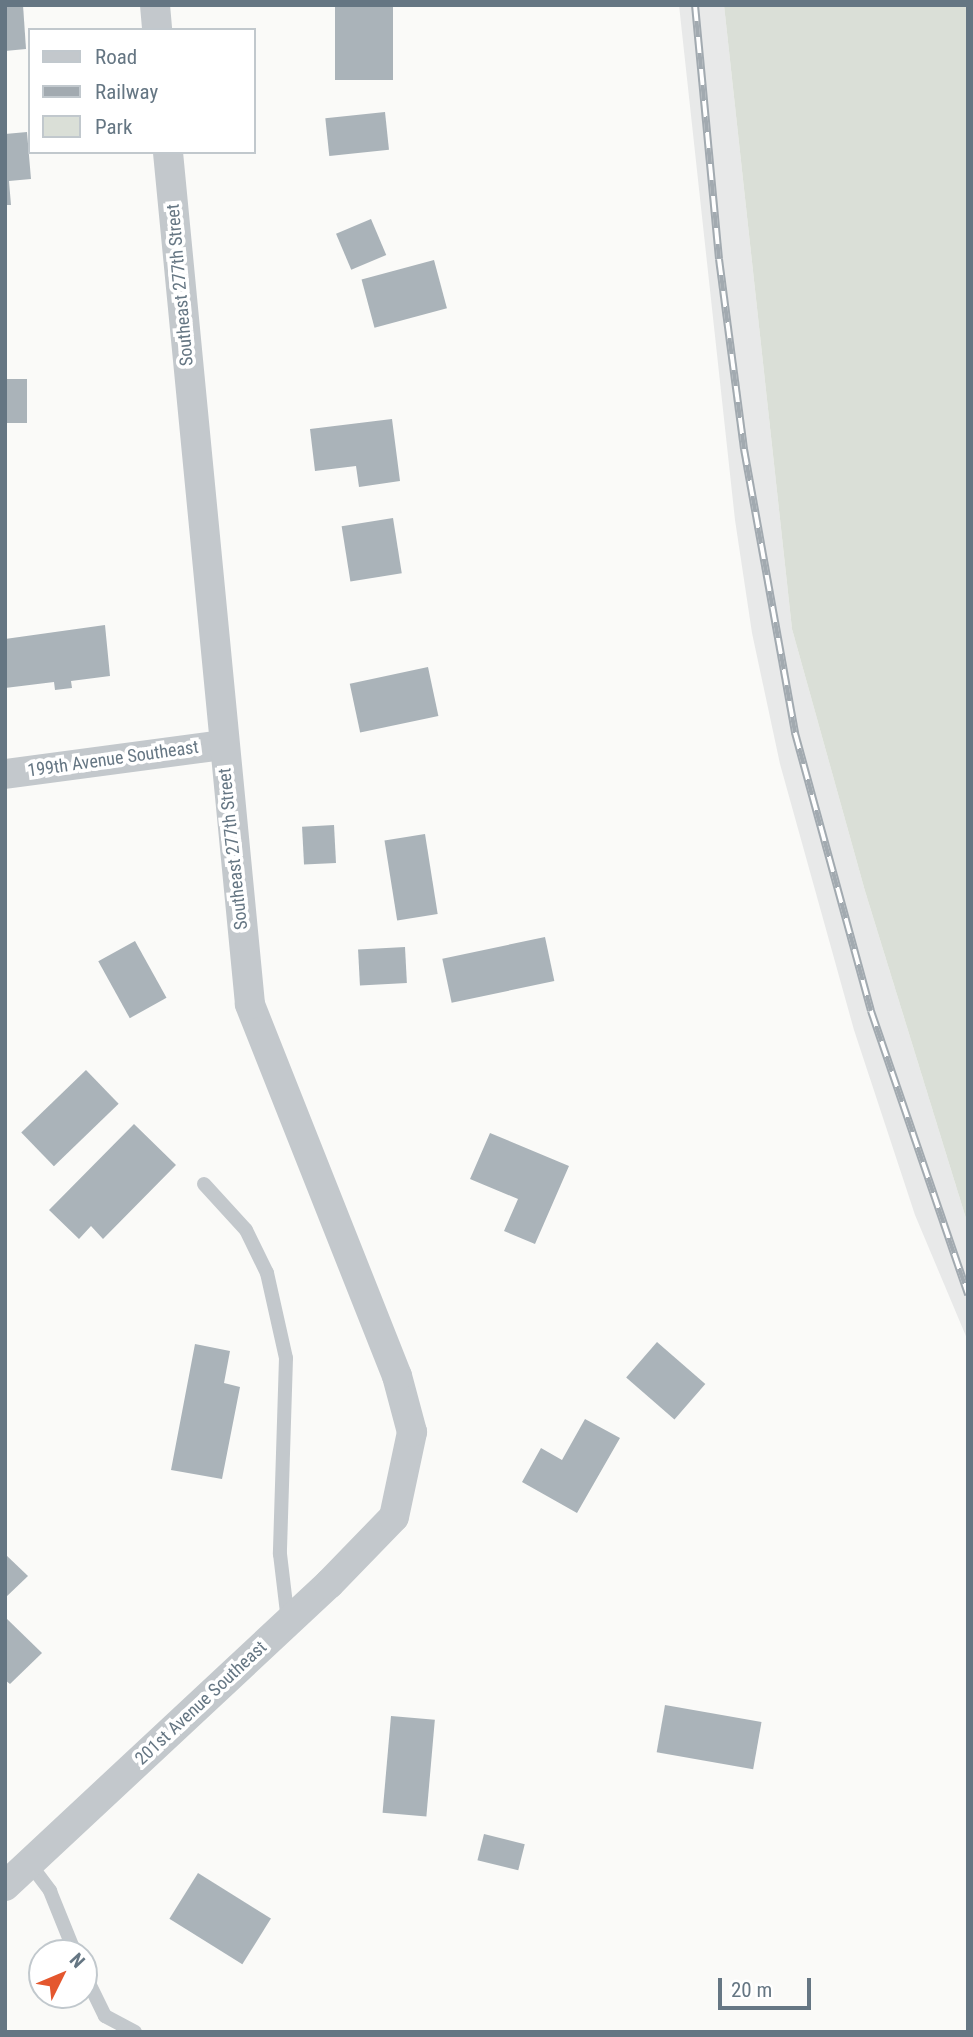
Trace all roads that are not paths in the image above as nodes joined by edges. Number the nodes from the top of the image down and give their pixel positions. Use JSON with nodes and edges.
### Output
{"nodes":[{"id":1,"x":155,"y":5,"type":"edge"},
{"id":2,"x":157,"y":28,"type":"edge"},
{"id":3,"x":168,"y":154,"type":"edge"},
{"id":4,"x":222,"y":745,"type":"junction"},
{"id":5,"x":5,"y":774,"type":"edge"},
{"id":6,"x":204,"y":1184,"type":"dead end"},
{"id":7,"x":394,"y":1517,"type":"joint"},
{"id":8,"x":288,"y":1622,"type":"junction"},
{"id":9,"x":30,"y":1864,"type":"junction"},
{"id":10,"x":5,"y":1886,"type":"edge"},
{"id":11,"x":69,"y":1939,"type":"edge"},
{"id":12,"x":98,"y":2001,"type":"edge"},
{"id":13,"x":135,"y":2032,"type":"edge"}],
"edges":[{"from":1,"to":2,"type":"street"},
{"from":3,"to":4,"type":"street","name":"Southeast 277th Street"},
{"from":4,"to":5,"type":"street","name":"199th Avenue Southeast"},
{"from":4,"to":7,"type":"street","name":"Southeast 277th Street"},
{"from":6,"to":8,"type":"lane"},
{"from":7,"to":8,"type":"street","name":"201st Avenue Southeast"},
{"from":8,"to":9,"type":"street","name":"201st Avenue Southeast"},
{"from":9,"to":10,"type":"street","name":"201st Avenue Southeast"},
{"from":9,"to":11,"type":"lane"},
{"from":12,"to":13,"type":"lane"}]}
